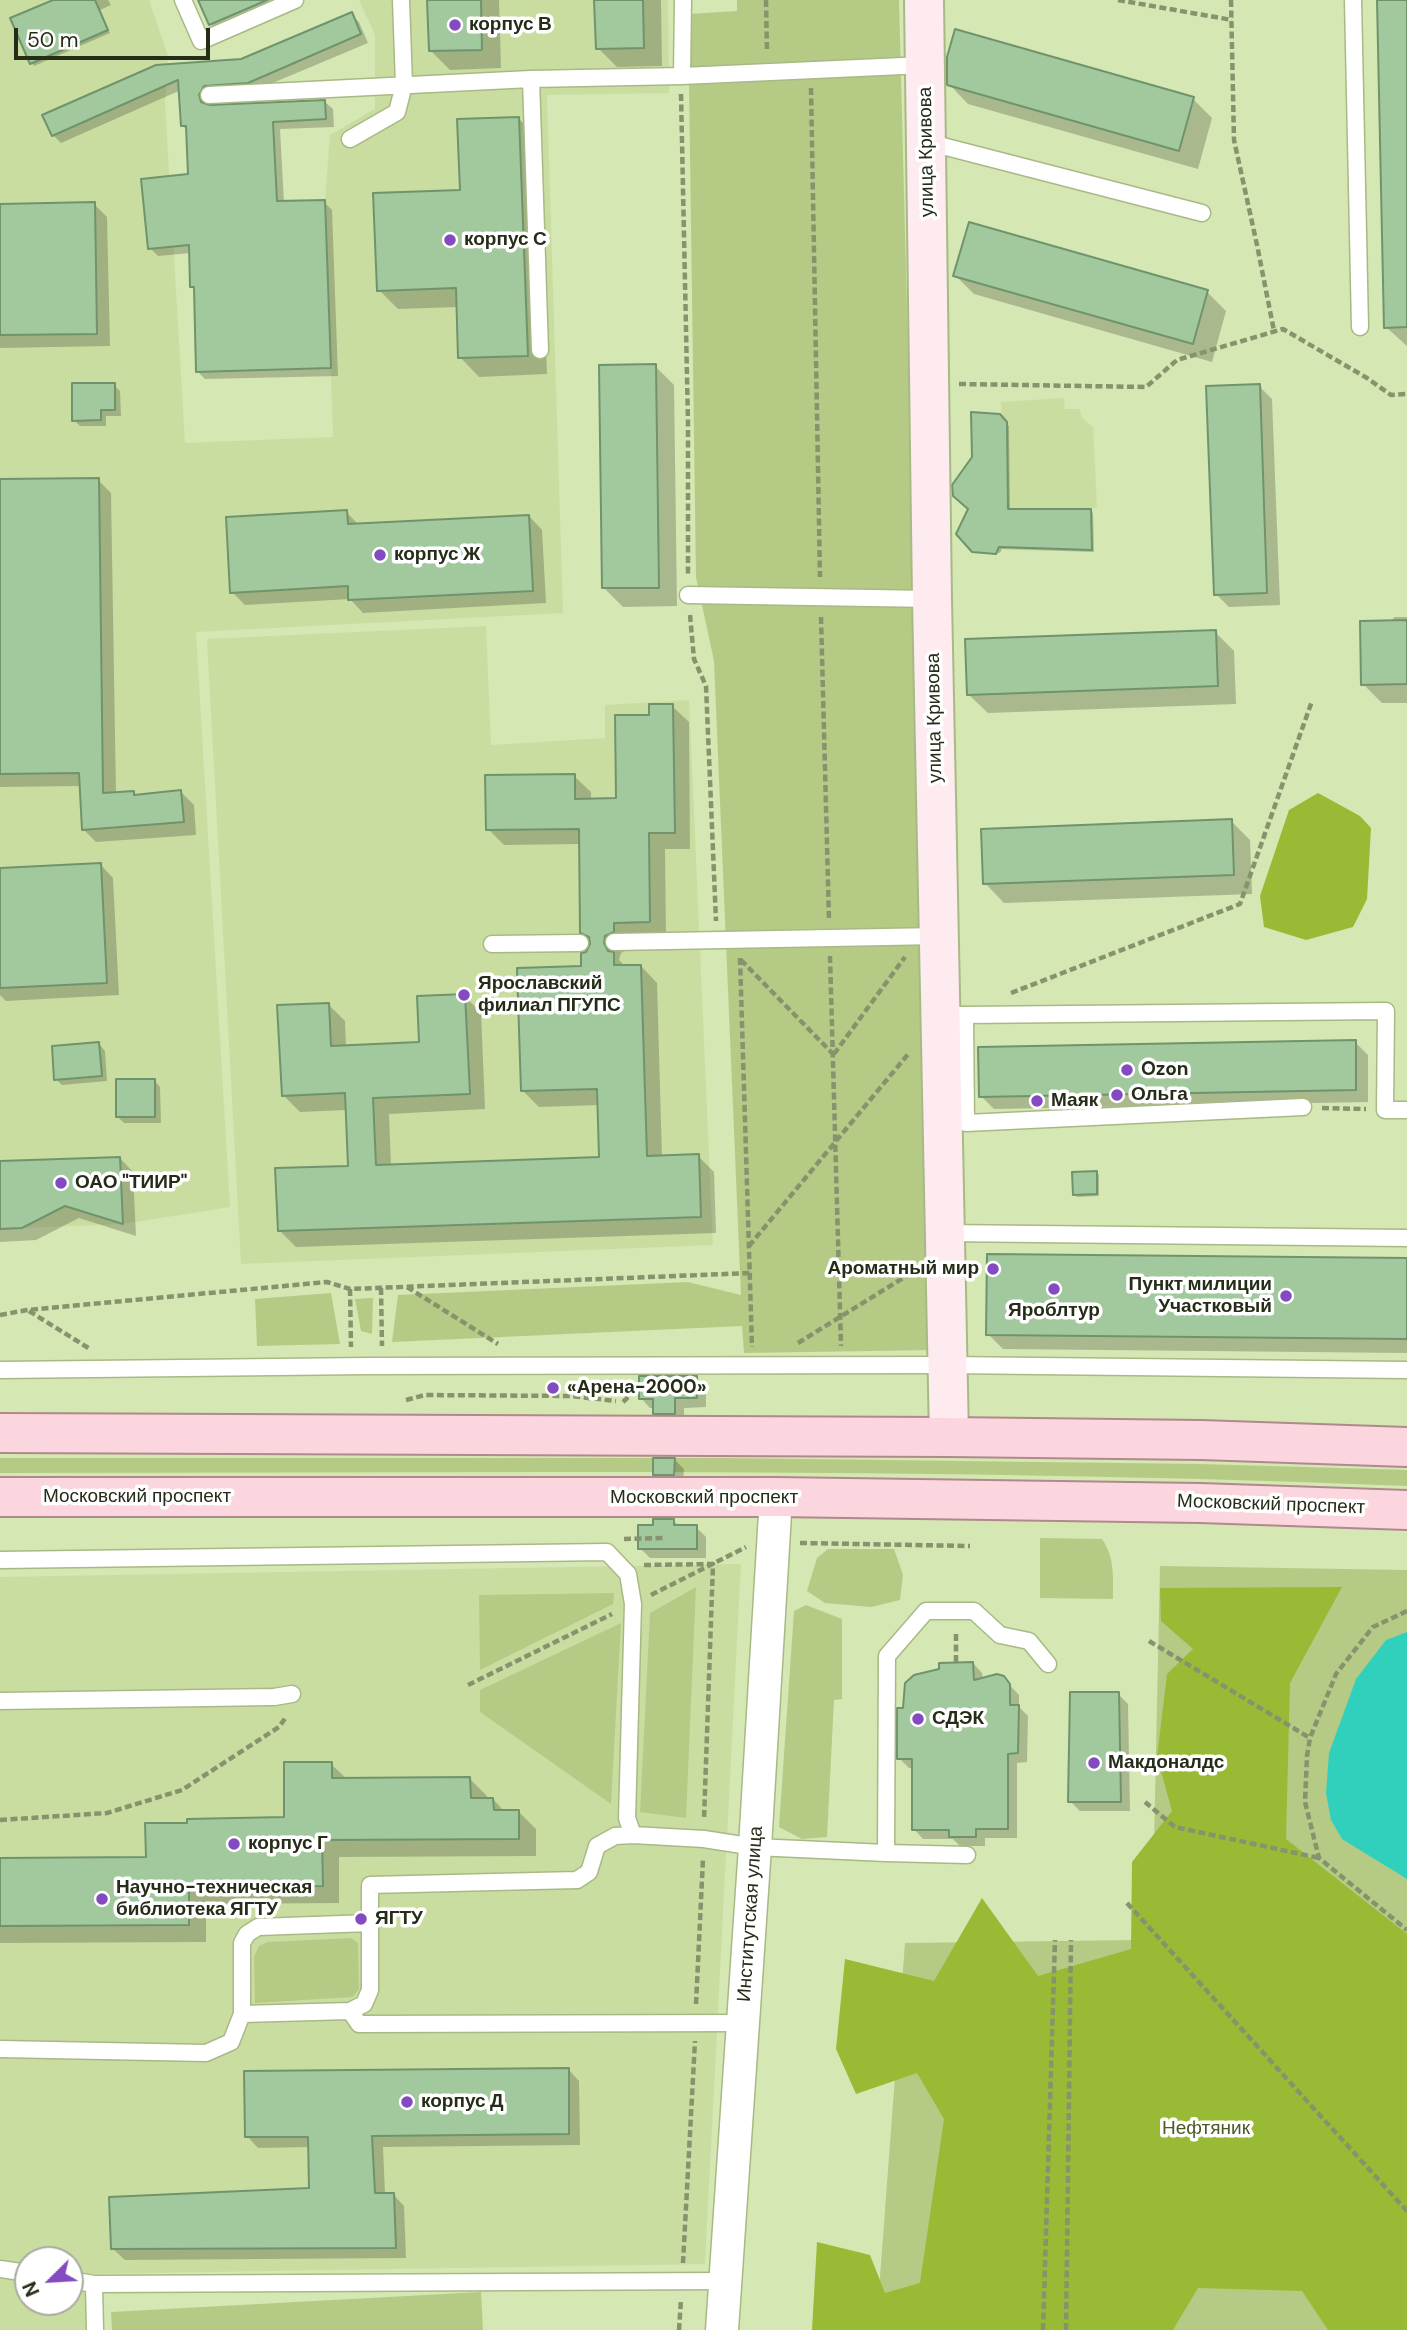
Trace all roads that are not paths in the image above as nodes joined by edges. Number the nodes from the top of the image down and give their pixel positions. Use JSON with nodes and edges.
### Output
{"nodes":[{"id":1,"x":183,"y":0,"type":"edge"},
{"id":2,"x":295,"y":0,"type":"edge"},
{"id":3,"x":401,"y":0,"type":"edge"},
{"id":4,"x":683,"y":0,"type":"edge"},
{"id":5,"x":924,"y":0,"type":"edge"},
{"id":6,"x":1353,"y":0,"type":"edge"},
{"id":7,"x":925,"y":65,"type":"junction"},
{"id":8,"x":682,"y":76,"type":"junction"},
{"id":9,"x":531,"y":79,"type":"junction"},
{"id":10,"x":404,"y":85,"type":"junction"},
{"id":11,"x":209,"y":95,"type":"dead end"},
{"id":12,"x":351,"y":139,"type":"dead end"},
{"id":13,"x":927,"y":142,"type":"junction"},
{"id":14,"x":1202,"y":213,"type":"dead end"},
{"id":15,"x":1360,"y":327,"type":"dead end"},
{"id":16,"x":540,"y":350,"type":"dead end"},
{"id":17,"x":688,"y":595,"type":"road end"},
{"id":18,"x":932,"y":599,"type":"junction"},
{"id":19,"x":929,"y":937,"type":"junction"},
{"id":20,"x":614,"y":942,"type":"dead end"},
{"id":21,"x":580,"y":943,"type":"dead end"},
{"id":22,"x":492,"y":944,"type":"dead end"},
{"id":23,"x":952,"y":1015,"type":"junction"},
{"id":24,"x":1303,"y":1107,"type":"road end"},
{"id":25,"x":1407,"y":1110,"type":"edge"},
{"id":26,"x":1407,"y":1238,"type":"edge"},
{"id":27,"x":944,"y":1243,"type":"junction"},
{"id":28,"x":946,"y":1365,"type":"junction"},
{"id":29,"x":0,"y":1370,"type":"edge"},
{"id":30,"x":1407,"y":1370,"type":"edge"},
{"id":31,"x":0,"y":1433,"type":"edge"},
{"id":32,"x":949,"y":1437,"type":"junction"},
{"id":33,"x":1407,"y":1447,"type":"edge"},
{"id":34,"x":0,"y":1497,"type":"edge"},
{"id":35,"x":776,"y":1497,"type":"junction"},
{"id":36,"x":1407,"y":1510,"type":"edge"},
{"id":37,"x":0,"y":1560,"type":"edge"},
{"id":38,"x":1048,"y":1664,"type":"dead end"},
{"id":39,"x":292,"y":1694,"type":"road end"},
{"id":40,"x":0,"y":1701,"type":"edge"},
{"id":41,"x":633,"y":1835,"type":"junction"},
{"id":42,"x":755,"y":1847,"type":"junction"},
{"id":43,"x":886,"y":1853,"type":"junction"},
{"id":44,"x":967,"y":1855,"type":"dead end"},
{"id":45,"x":370,"y":1923,"type":"junction"},
{"id":46,"x":350,"y":2011,"type":"junction"},
{"id":47,"x":242,"y":2014,"type":"junction"},
{"id":48,"x":744,"y":2023,"type":"junction"},
{"id":49,"x":0,"y":2049,"type":"edge"},
{"id":50,"x":726,"y":2281,"type":"junction"},
{"id":51,"x":84,"y":2282,"type":"edge"},
{"id":52,"x":94,"y":2284,"type":"junction"},
{"id":53,"x":95,"y":2330,"type":"edge"},
{"id":54,"x":722,"y":2330,"type":"edge"}],
"edges":[{"from":1,"to":2,"type":"lane"},
{"from":3,"to":10,"type":"lane"},
{"from":4,"to":8,"type":"lane"},
{"from":5,"to":7,"type":"street","name":"улица Кривова"},
{"from":6,"to":15,"type":"lane"},
{"from":7,"to":8,"type":"lane"},
{"from":7,"to":13,"type":"street","name":"улица Кривова"},
{"from":8,"to":9,"type":"lane"},
{"from":9,"to":10,"type":"lane"},
{"from":9,"to":16,"type":"lane"},
{"from":10,"to":11,"type":"lane"},
{"from":10,"to":12,"type":"lane"},
{"from":13,"to":14,"type":"lane"},
{"from":13,"to":18,"type":"street","name":"улица Кривова"},
{"from":17,"to":18,"type":"lane"},
{"from":18,"to":19,"type":"street","name":"улица Кривова"},
{"from":19,"to":20,"type":"lane"},
{"from":19,"to":23,"type":"street","name":"улица Кривова"},
{"from":21,"to":22,"type":"lane"},
{"from":23,"to":24,"type":"lane"},
{"from":23,"to":25,"type":"lane"},
{"from":23,"to":27,"type":"street","name":"улица Кривова"},
{"from":26,"to":27,"type":"lane"},
{"from":27,"to":28,"type":"street","name":"улица Кривова"},
{"from":28,"to":29,"type":"lane"},
{"from":28,"to":30,"type":"lane"},
{"from":28,"to":32,"type":"street","name":"улица Кривова"},
{"from":31,"to":32,"type":"main road"},
{"from":32,"to":33,"type":"main road"},
{"from":34,"to":35,"type":"main road","name":"Московский проспект"},
{"from":35,"to":36,"type":"main road","name":"Московский проспект"},
{"from":35,"to":42,"type":"street","name":"Институтская улица"},
{"from":37,"to":41,"type":"lane"},
{"from":38,"to":43,"type":"lane"},
{"from":39,"to":40,"type":"lane"},
{"from":41,"to":42,"type":"lane"},
{"from":41,"to":45,"type":"lane"},
{"from":42,"to":43,"type":"lane"},
{"from":42,"to":48,"type":"street","name":"Институтская улица"},
{"from":43,"to":44,"type":"lane"},
{"from":45,"to":46,"type":"lane"},
{"from":45,"to":47,"type":"lane"},
{"from":46,"to":47,"type":"lane"},
{"from":46,"to":48,"type":"lane"},
{"from":47,"to":49,"type":"lane"},
{"from":48,"to":50,"type":"street","name":"Институтская улица"},
{"from":50,"to":52,"type":"lane"},
{"from":50,"to":54,"type":"street","name":"Институтская улица"},
{"from":51,"to":52,"type":"lane"},
{"from":52,"to":53,"type":"lane"}]}
